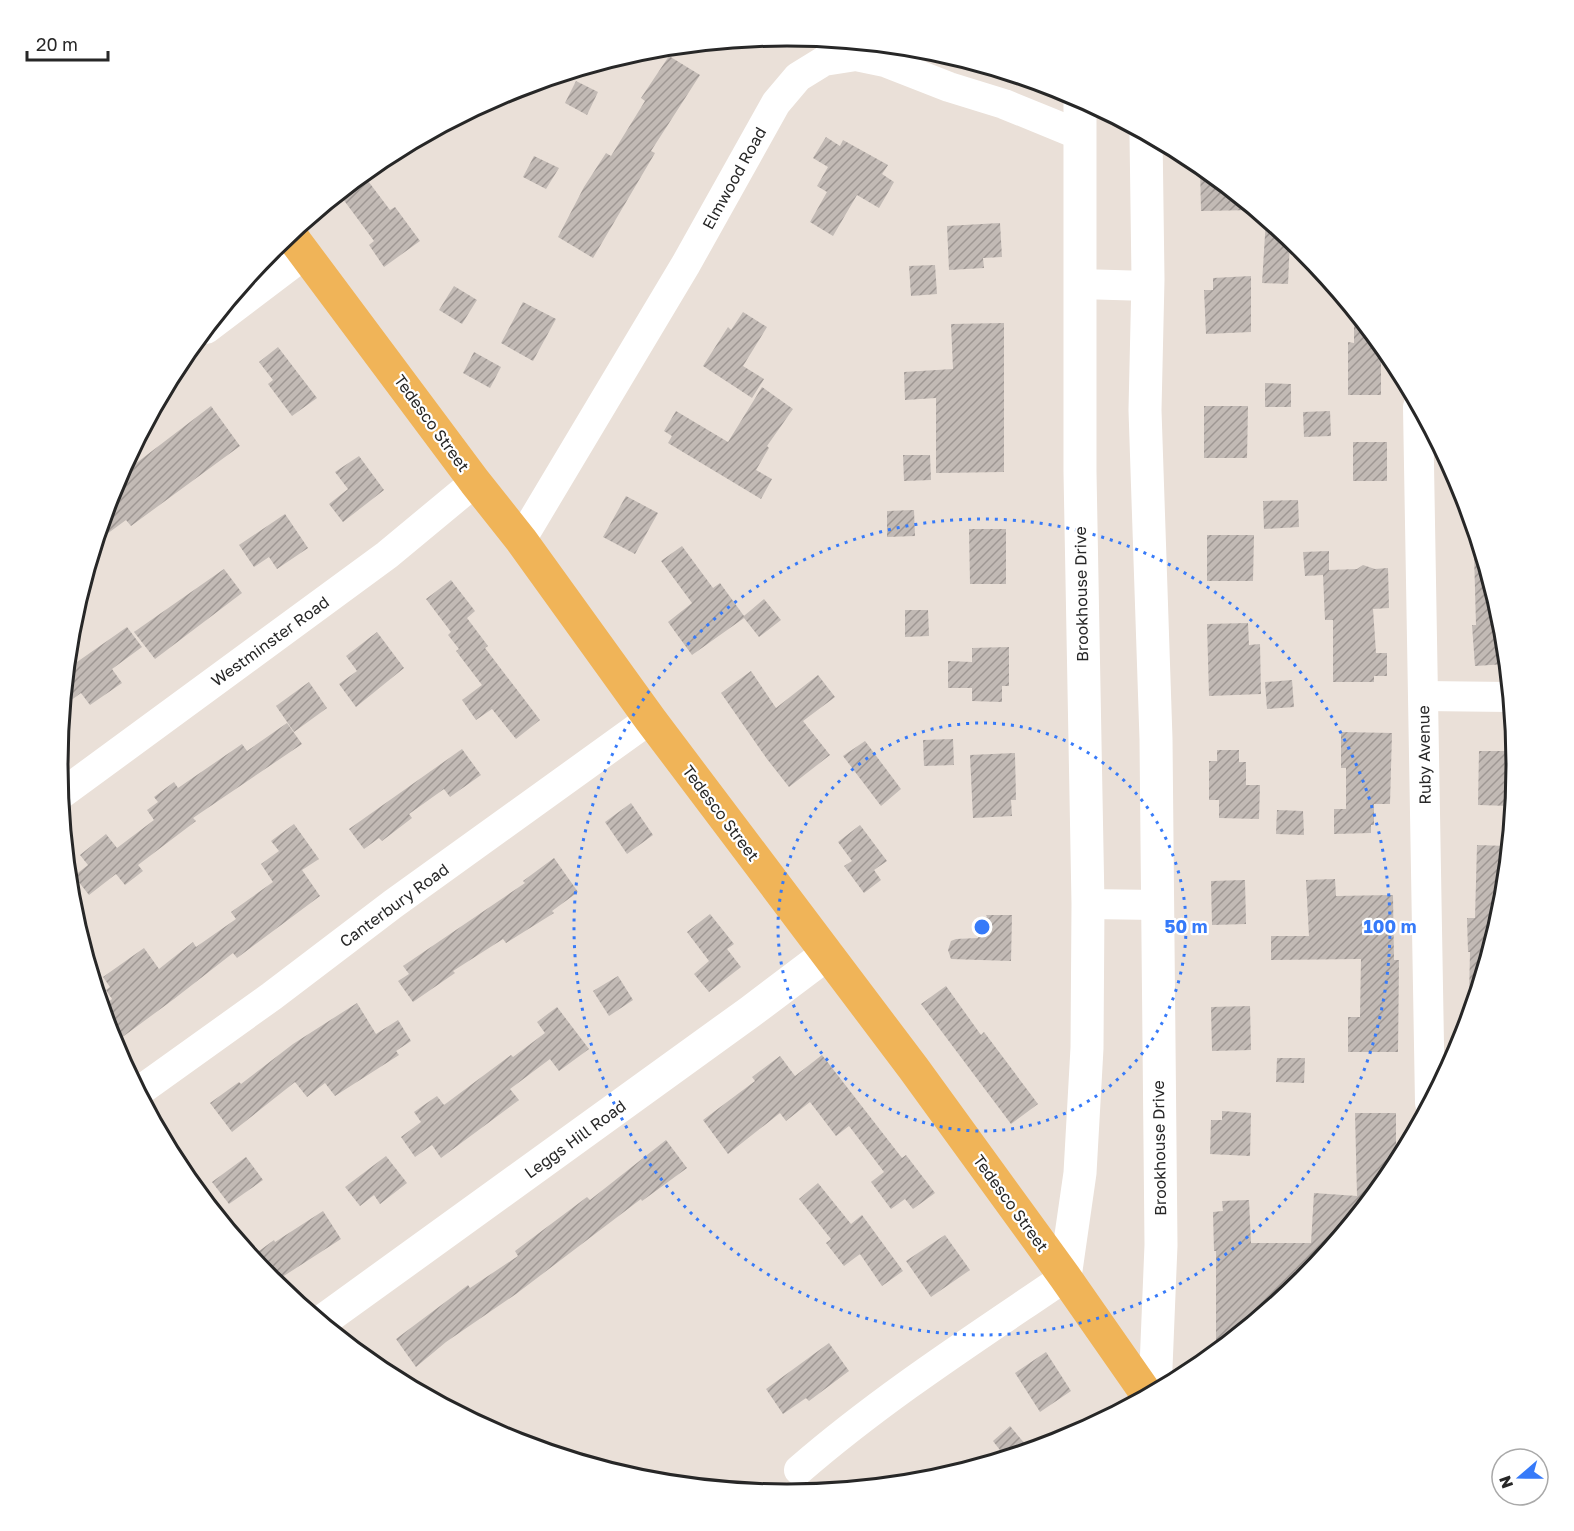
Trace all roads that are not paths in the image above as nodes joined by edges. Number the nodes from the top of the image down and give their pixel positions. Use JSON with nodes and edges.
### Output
{"nodes":[{"id":1,"x":1080,"y":109,"type":"edge"},
{"id":2,"x":1080,"y":135,"type":"junction"},
{"id":3,"x":1146,"y":143,"type":"edge"},
{"id":4,"x":298,"y":244,"type":"edge"},
{"id":5,"x":1080,"y":284,"type":"junction"},
{"id":6,"x":1148,"y":286,"type":"junction"},
{"id":7,"x":243,"y":295,"type":"edge"},
{"id":8,"x":1418,"y":421,"type":"edge"},
{"id":9,"x":475,"y":482,"type":"junction"},
{"id":10,"x":521,"y":540,"type":"junction"},
{"id":11,"x":1423,"y":696,"type":"junction"},
{"id":12,"x":1502,"y":697,"type":"edge"},
{"id":13,"x":650,"y":718,"type":"junction"},
{"id":14,"x":69,"y":788,"type":"edge"},
{"id":15,"x":1088,"y":904,"type":"junction"},
{"id":16,"x":1157,"y":904,"type":"junction"},
{"id":17,"x":827,"y":954,"type":"junction"},
{"id":18,"x":144,"y":1088,"type":"edge"},
{"id":19,"x":1430,"y":1088,"type":"edge"},
{"id":20,"x":1065,"y":1277,"type":"junction"},
{"id":21,"x":327,"y":1318,"type":"edge"},
{"id":22,"x":1155,"y":1382,"type":"edge"},
{"id":23,"x":1143,"y":1389,"type":"edge"},
{"id":24,"x":799,"y":1470,"type":"dead end"}],
"edges":[{"from":1,"to":2,"type":"main road","name":"Brookhouse Drive"},
{"from":2,"to":5,"type":"main road","name":"Brookhouse Drive"},
{"from":2,"to":10,"type":"street","name":"Elmwood Road"},
{"from":3,"to":6,"type":"main road","name":"Brookhouse Drive"},
{"from":4,"to":7,"type":"street"},
{"from":4,"to":9,"type":"main road","name":"Tedesco Street"},
{"from":5,"to":6,"type":"street"},
{"from":5,"to":15,"type":"main road","name":"Brookhouse Drive"},
{"from":6,"to":16,"type":"main road","name":"Brookhouse Drive"},
{"from":8,"to":11,"type":"street","name":"Ruby Avenue"},
{"from":9,"to":10,"type":"main road","name":"Tedesco Street"},
{"from":9,"to":14,"type":"street","name":"Westminster Road"},
{"from":10,"to":13,"type":"main road","name":"Tedesco Street"},
{"from":11,"to":12,"type":"street"},
{"from":11,"to":19,"type":"street","name":"Ruby Avenue"},
{"from":13,"to":17,"type":"main road","name":"Tedesco Street"},
{"from":13,"to":18,"type":"street","name":"Canterbury Road"},
{"from":15,"to":16,"type":"street"},
{"from":15,"to":20,"type":"main road","name":"Brookhouse Drive"},
{"from":16,"to":22,"type":"main road","name":"Brookhouse Drive"},
{"from":17,"to":20,"type":"main road","name":"Tedesco Street"},
{"from":17,"to":21,"type":"main road","name":"Leggs Hill Road"},
{"from":20,"to":23,"type":"main road","name":"Tedesco Street"},
{"from":20,"to":24,"type":"street"}]}
